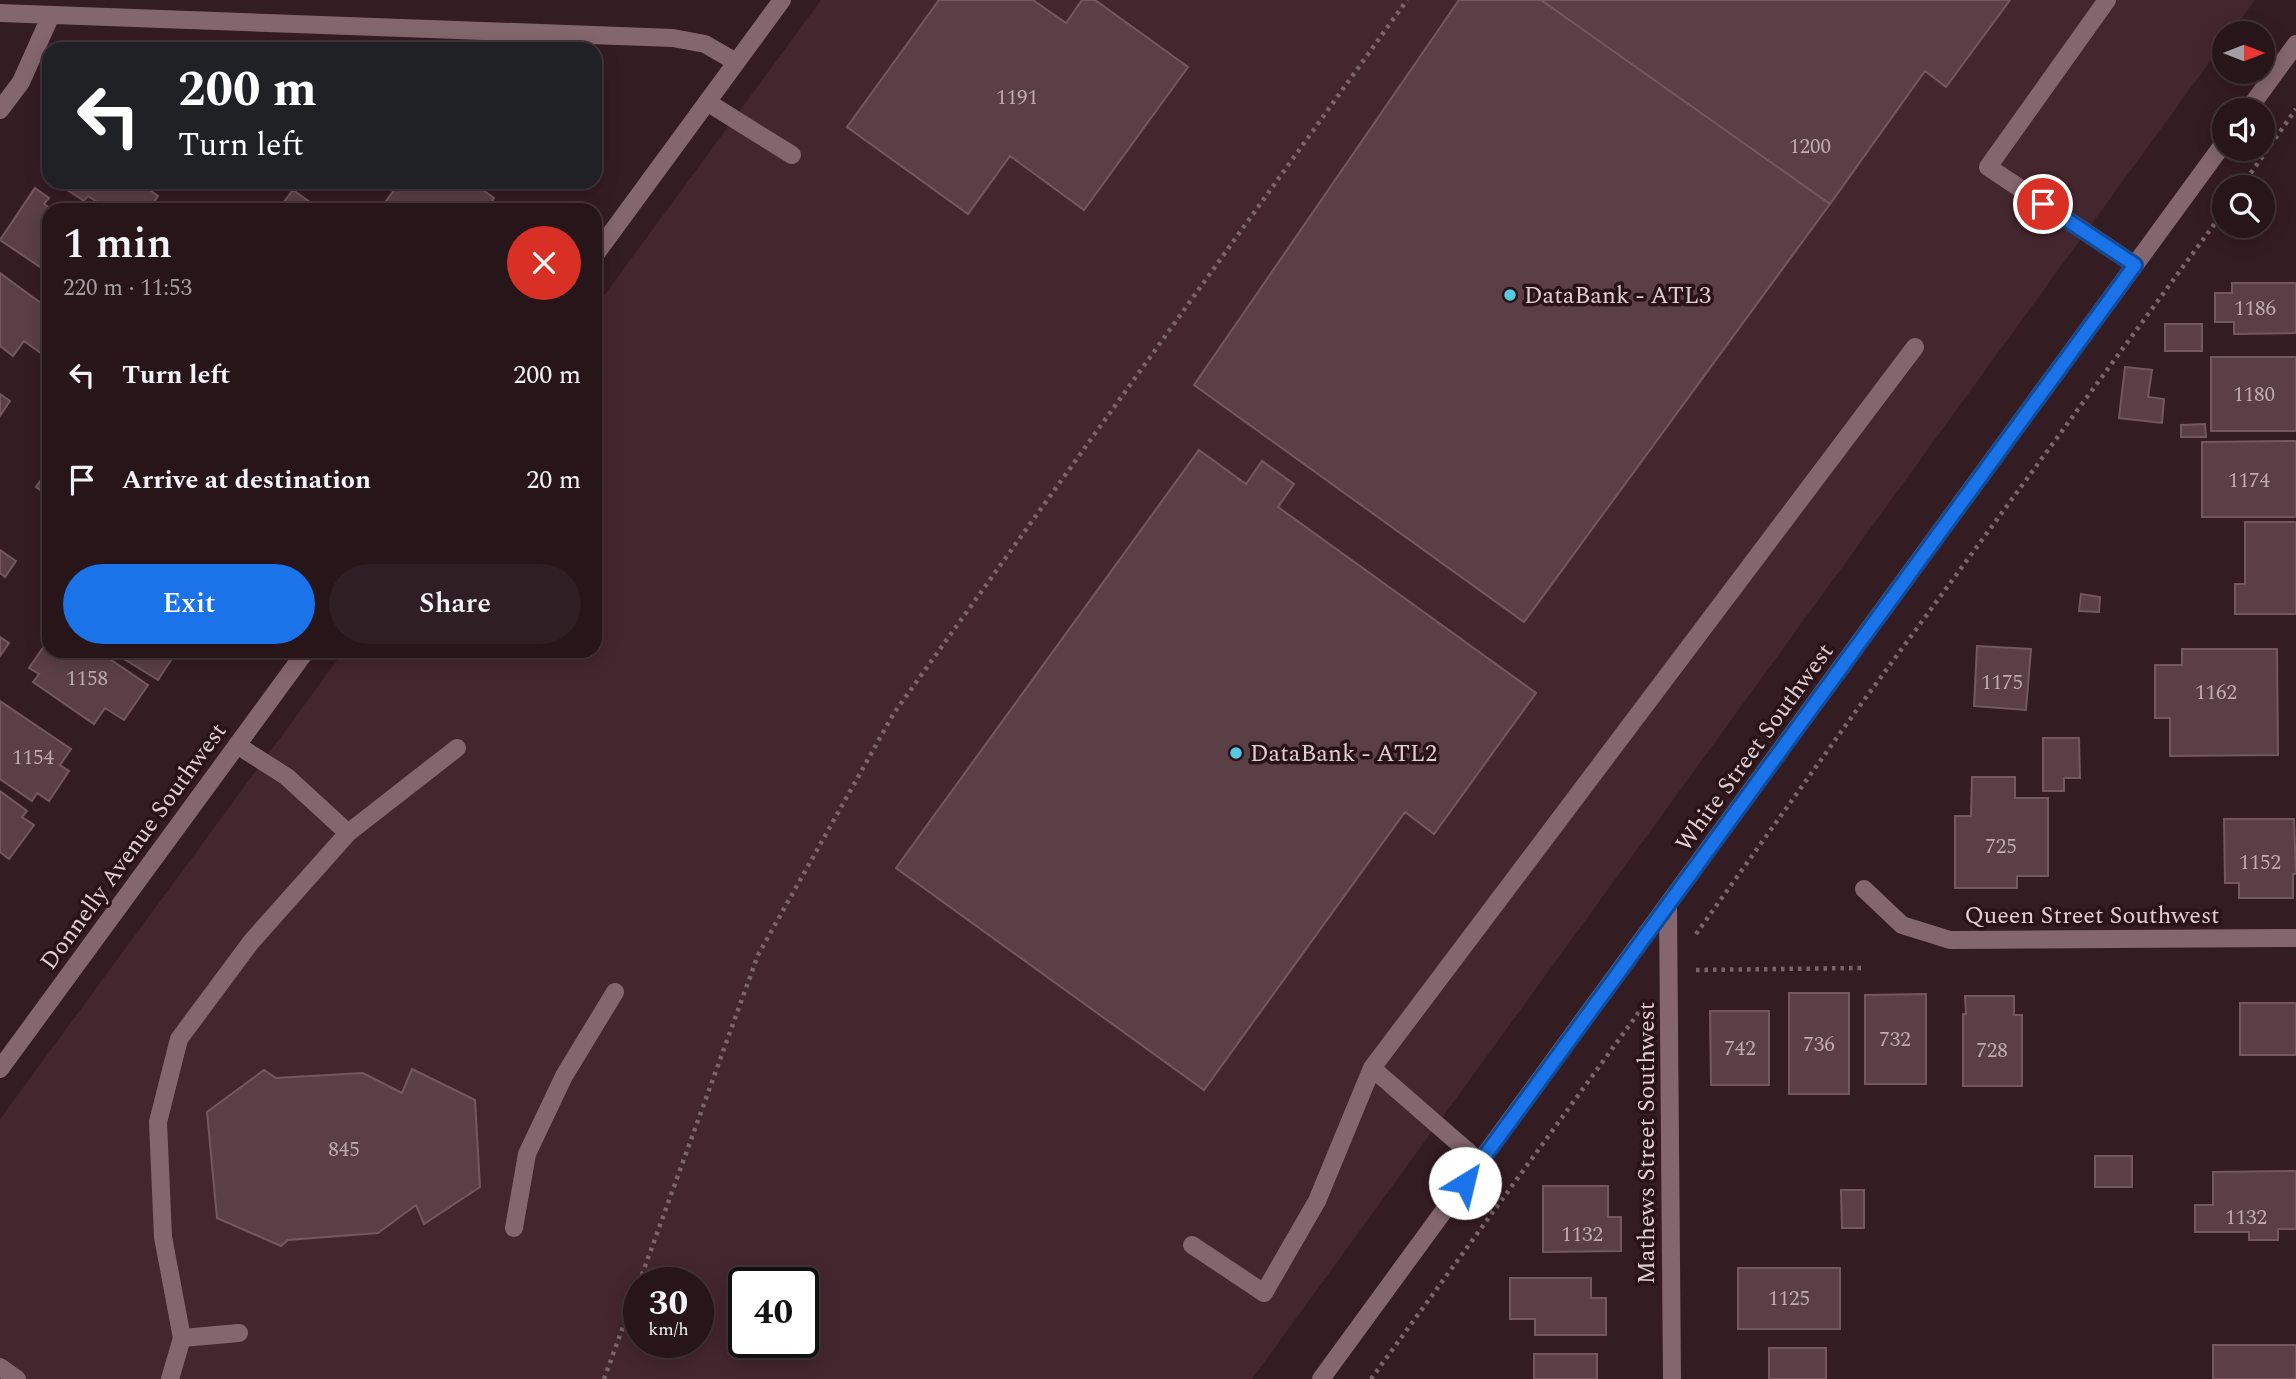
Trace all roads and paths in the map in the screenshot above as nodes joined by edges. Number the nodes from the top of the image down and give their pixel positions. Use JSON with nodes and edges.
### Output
{"nodes":[{"id":1,"x":0,"y":0,"type":"edge"},
{"id":2,"x":764,"y":0,"type":"edge"},
{"id":3,"x":782,"y":0,"type":"edge"},
{"id":4,"x":1407,"y":0,"type":"edge"},
{"id":5,"x":2107,"y":0,"type":"edge"},
{"id":6,"x":0,"y":11,"type":"edge"},
{"id":7,"x":51,"y":15,"type":"junction"},
{"id":8,"x":764,"y":25,"type":"junction"},
{"id":9,"x":2296,"y":44,"type":"edge"},
{"id":10,"x":736,"y":62,"type":"junction"},
{"id":11,"x":2257,"y":98,"type":"edge"},
{"id":12,"x":707,"y":102,"type":"junction"},
{"id":13,"x":2296,"y":109,"type":"edge"},
{"id":14,"x":0,"y":110,"type":"edge"},
{"id":15,"x":793,"y":155,"type":"dead end"},
{"id":16,"x":2212,"y":159,"type":"edge"},
{"id":17,"x":2249,"y":175,"type":"edge"},
{"id":18,"x":2212,"y":227,"type":"edge"},
{"id":19,"x":602,"y":245,"type":"edge"},
{"id":20,"x":2135,"y":265,"type":"junction"},
{"id":21,"x":1915,"y":347,"type":"dead end"},
{"id":22,"x":301,"y":658,"type":"edge"},
{"id":23,"x":237,"y":745,"type":"junction"},
{"id":24,"x":457,"y":748,"type":"dead end"},
{"id":25,"x":348,"y":833,"type":"junction"},
{"id":26,"x":1864,"y":889,"type":"dead end"},
{"id":27,"x":1668,"y":906,"type":"junction"},
{"id":28,"x":1695,"y":936,"type":"dead end"},
{"id":29,"x":2296,"y":938,"type":"edge"},
{"id":30,"x":1862,"y":968,"type":"dead end"},
{"id":31,"x":1696,"y":970,"type":"dead end"},
{"id":32,"x":615,"y":992,"type":"dead end"},
{"id":33,"x":1647,"y":1002,"type":"dead end"},
{"id":34,"x":1372,"y":1068,"type":"junction"},
{"id":35,"x":0,"y":1069,"type":"edge"},
{"id":36,"x":1480,"y":1162,"type":"junction"},
{"id":37,"x":514,"y":1228,"type":"dead end"},
{"id":38,"x":1192,"y":1245,"type":"dead end"},
{"id":39,"x":645,"y":1267,"type":"edge"},
{"id":40,"x":623,"y":1327,"type":"edge"},
{"id":41,"x":239,"y":1333,"type":"dead end"},
{"id":42,"x":182,"y":1338,"type":"junction"},
{"id":43,"x":0,"y":1367,"type":"edge"},
{"id":44,"x":17,"y":1379,"type":"edge"},
{"id":45,"x":170,"y":1379,"type":"edge"},
{"id":46,"x":604,"y":1379,"type":"edge"},
{"id":47,"x":1321,"y":1379,"type":"edge"},
{"id":48,"x":1371,"y":1379,"type":"edge"},
{"id":49,"x":1672,"y":1379,"type":"edge"}],
"edges":[{"from":1,"to":6,"type":"street"},
{"from":2,"to":8,"type":"street"},
{"from":3,"to":8,"type":"street"},
{"from":4,"to":39,"type":"path"},
{"from":5,"to":20,"type":"street"},
{"from":6,"to":7,"type":"street"},
{"from":7,"to":10,"type":"street"},
{"from":7,"to":14,"type":"street"},
{"from":8,"to":10,"type":"street"},
{"from":9,"to":11,"type":"street"},
{"from":10,"to":12,"type":"street"},
{"from":12,"to":15,"type":"street"},
{"from":12,"to":19,"type":"street"},
{"from":13,"to":17,"type":"path"},
{"from":16,"to":20,"type":"street","name":"White Street Southwest"},
{"from":18,"to":28,"type":"path"},
{"from":20,"to":27,"type":"street","name":"White Street Southwest"},
{"from":21,"to":34,"type":"street"},
{"from":22,"to":23,"type":"street","name":"Donnelly Avenue Southwest"},
{"from":23,"to":25,"type":"street"},
{"from":23,"to":35,"type":"street","name":"Donnelly Avenue Southwest"},
{"from":24,"to":25,"type":"street"},
{"from":25,"to":42,"type":"street"},
{"from":26,"to":29,"type":"street","name":"Queen Street Southwest"},
{"from":27,"to":36,"type":"street","name":"White Street Southwest"},
{"from":27,"to":49,"type":"street","name":"Mathews Street Southwest"},
{"from":30,"to":31,"type":"path"},
{"from":32,"to":37,"type":"street"},
{"from":33,"to":48,"type":"path"},
{"from":34,"to":36,"type":"street"},
{"from":34,"to":38,"type":"street"},
{"from":36,"to":47,"type":"street","name":"White Street Southwest"},
{"from":40,"to":46,"type":"path"},
{"from":41,"to":42,"type":"street"},
{"from":42,"to":45,"type":"street"},
{"from":43,"to":44,"type":"street"}]}
